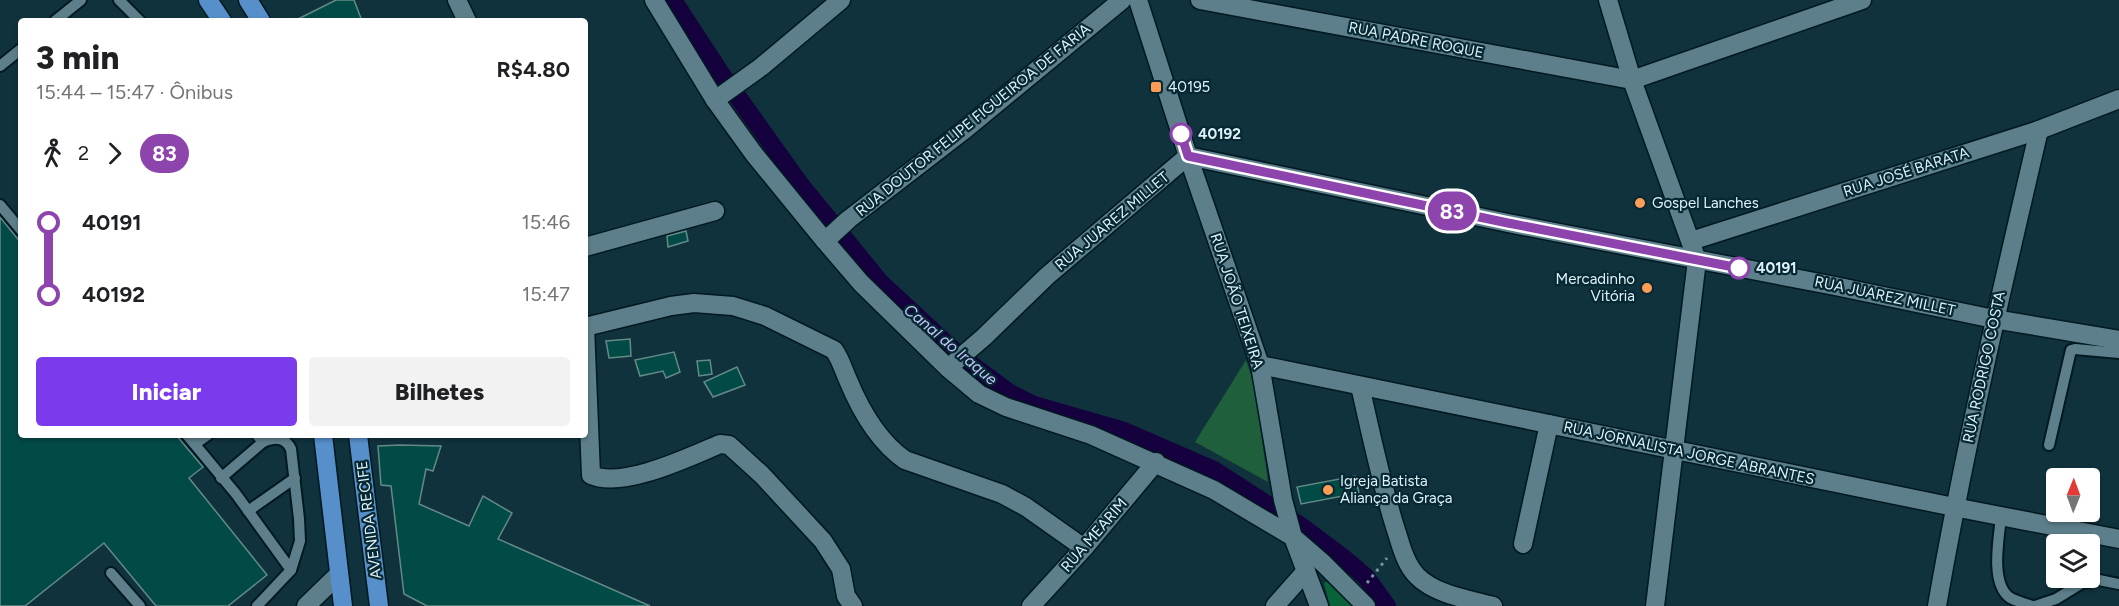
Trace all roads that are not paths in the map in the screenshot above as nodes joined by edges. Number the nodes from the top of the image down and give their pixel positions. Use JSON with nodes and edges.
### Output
{"nodes":[{"id":1,"x":81,"y":0,"type":"edge"},
{"id":2,"x":119,"y":0,"type":"edge"},
{"id":3,"x":208,"y":0,"type":"edge"},
{"id":4,"x":248,"y":0,"type":"edge"},
{"id":5,"x":458,"y":0,"type":"edge"},
{"id":6,"x":654,"y":0,"type":"edge"},
{"id":7,"x":841,"y":0,"type":"edge"},
{"id":8,"x":1122,"y":0,"type":"edge"},
{"id":9,"x":1138,"y":0,"type":"edge"},
{"id":10,"x":1200,"y":0,"type":"edge"},
{"id":11,"x":1608,"y":0,"type":"edge"},
{"id":12,"x":1862,"y":0,"type":"edge"},
{"id":13,"x":60,"y":18,"type":"edge"},
{"id":14,"x":137,"y":18,"type":"edge"},
{"id":15,"x":220,"y":18,"type":"edge"},
{"id":16,"x":259,"y":18,"type":"edge"},
{"id":17,"x":466,"y":18,"type":"edge"},
{"id":18,"x":18,"y":51,"type":"edge"},
{"id":19,"x":0,"y":66,"type":"edge"},
{"id":20,"x":1632,"y":80,"type":"junction"},
{"id":21,"x":720,"y":97,"type":"junction"},
{"id":22,"x":2119,"y":99,"type":"edge"},
{"id":23,"x":2039,"y":130,"type":"junction"},
{"id":24,"x":1188,"y":156,"type":"junction"},
{"id":25,"x":0,"y":205,"type":"edge"},
{"id":26,"x":715,"y":211,"type":"dead end"},
{"id":27,"x":18,"y":226,"type":"edge"},
{"id":28,"x":829,"y":238,"type":"junction"},
{"id":29,"x":1691,"y":241,"type":"junction"},
{"id":30,"x":588,"y":246,"type":"edge"},
{"id":31,"x":1697,"y":260,"type":"junction"},
{"id":32,"x":1994,"y":319,"type":"junction"},
{"id":33,"x":588,"y":326,"type":"edge"},
{"id":34,"x":2119,"y":340,"type":"edge"},
{"id":35,"x":2119,"y":353,"type":"edge"},
{"id":36,"x":1260,"y":365,"type":"junction"},
{"id":37,"x":951,"y":366,"type":"junction"},
{"id":38,"x":1360,"y":386,"type":"junction"},
{"id":39,"x":588,"y":413,"type":"edge"},
{"id":40,"x":1549,"y":424,"type":"junction"},
{"id":41,"x":190,"y":438,"type":"edge"},
{"id":42,"x":204,"y":438,"type":"edge"},
{"id":43,"x":260,"y":438,"type":"edge"},
{"id":44,"x":323,"y":438,"type":"edge"},
{"id":45,"x":358,"y":438,"type":"edge"},
{"id":46,"x":195,"y":444,"type":"junction"},
{"id":47,"x":2049,"y":445,"type":"dead end"},
{"id":48,"x":1673,"y":449,"type":"junction"},
{"id":49,"x":1156,"y":462,"type":"junction"},
{"id":50,"x":221,"y":478,"type":"junction"},
{"id":51,"x":295,"y":478,"type":"junction"},
{"id":52,"x":1954,"y":507,"type":"junction"},
{"id":53,"x":248,"y":511,"type":"junction"},
{"id":54,"x":2001,"y":516,"type":"junction"},
{"id":55,"x":1293,"y":537,"type":"junction"},
{"id":56,"x":2119,"y":539,"type":"edge"},
{"id":57,"x":1523,"y":544,"type":"dead end"},
{"id":58,"x":1084,"y":548,"type":"junction"},
{"id":59,"x":291,"y":570,"type":"junction"},
{"id":60,"x":1306,"y":571,"type":"junction"},
{"id":61,"x":111,"y":573,"type":"dead end"},
{"id":62,"x":339,"y":574,"type":"junction"},
{"id":63,"x":2119,"y":584,"type":"edge"},
{"id":64,"x":140,"y":606,"type":"edge"},
{"id":65,"x":256,"y":606,"type":"edge"},
{"id":66,"x":306,"y":606,"type":"edge"},
{"id":67,"x":343,"y":606,"type":"edge"},
{"id":68,"x":379,"y":606,"type":"edge"},
{"id":69,"x":853,"y":606,"type":"edge"},
{"id":70,"x":1031,"y":606,"type":"edge"},
{"id":71,"x":1275,"y":606,"type":"edge"},
{"id":72,"x":1319,"y":606,"type":"edge"},
{"id":73,"x":1366,"y":606,"type":"edge"},
{"id":74,"x":1493,"y":606,"type":"edge"},
{"id":75,"x":1655,"y":606,"type":"edge"},
{"id":76,"x":1937,"y":606,"type":"edge"},
{"id":77,"x":2033,"y":606,"type":"edge"}],
"edges":[{"from":1,"to":13,"type":"lane"},
{"from":2,"to":14,"type":"lane"},
{"from":3,"to":15,"type":"main road"},
{"from":4,"to":16,"type":"main road"},
{"from":5,"to":17,"type":"street"},
{"from":6,"to":21,"type":"street"},
{"from":7,"to":21,"type":"street"},
{"from":8,"to":28,"type":"street","name":"RUA DOUTOR FELIPE FIGUEIROA DE FARIA"},
{"from":9,"to":24,"type":"street","name":"RUA JOÃO TEIXEIRA"},
{"from":10,"to":20,"type":"street","name":"RUA PADRE ROQUE"},
{"from":11,"to":20,"type":"street"},
{"from":12,"to":20,"type":"street"},
{"from":18,"to":19,"type":"lane"},
{"from":20,"to":29,"type":"street"},
{"from":21,"to":28,"type":"street"},
{"from":22,"to":23,"type":"street","name":"RUA JOSÉ BARATA"},
{"from":23,"to":29,"type":"street","name":"RUA JOSÉ BARATA"},
{"from":23,"to":32,"type":"street","name":"RUA RODRIGO COSTA"},
{"from":24,"to":31,"type":"street","name":"RUA JUAREZ MILLET"},
{"from":24,"to":36,"type":"street","name":"RUA JOÃO TEIXEIRA"},
{"from":24,"to":37,"type":"street","name":"RUA JUAREZ MILLET"},
{"from":25,"to":27,"type":"lane"},
{"from":26,"to":30,"type":"street"},
{"from":28,"to":37,"type":"street"},
{"from":29,"to":31,"type":"street"},
{"from":31,"to":32,"type":"street","name":"RUA JUAREZ MILLET"},
{"from":31,"to":48,"type":"street"},
{"from":32,"to":34,"type":"street","name":"RUA JUAREZ MILLET"},
{"from":32,"to":52,"type":"street","name":"RUA RODRIGO COSTA"},
{"from":33,"to":58,"type":"street"},
{"from":35,"to":47,"type":"lane"},
{"from":36,"to":38,"type":"street","name":"RUA JORNALISTA JORGE ABRANTES"},
{"from":36,"to":55,"type":"street","name":"RUA JOÃO TEIXEIRA"},
{"from":37,"to":49,"type":"street"},
{"from":38,"to":40,"type":"street","name":"RUA JORNALISTA JORGE ABRANTES"},
{"from":38,"to":74,"type":"street"},
{"from":39,"to":69,"type":"street"},
{"from":40,"to":48,"type":"street","name":"RUA JORNALISTA JORGE ABRANTES"},
{"from":40,"to":57,"type":"street"},
{"from":41,"to":46,"type":"lane"},
{"from":42,"to":46,"type":"lane"},
{"from":43,"to":50,"type":"lane"},
{"from":43,"to":51,"type":"lane"},
{"from":44,"to":62,"type":"main road"},
{"from":45,"to":68,"type":"main road","name":"AVENIDA RECIFE"},
{"from":46,"to":50,"type":"lane"},
{"from":48,"to":52,"type":"street","name":"RUA JORNALISTA JORGE ABRANTES"},
{"from":48,"to":75,"type":"street"},
{"from":49,"to":55,"type":"street"},
{"from":49,"to":58,"type":"street","name":"RUA MEARIM"},
{"from":50,"to":53,"type":"lane"},
{"from":51,"to":53,"type":"lane"},
{"from":51,"to":59,"type":"lane"},
{"from":52,"to":54,"type":"street","name":"RUA JORNALISTA JORGE ABRANTES"},
{"from":52,"to":76,"type":"street","name":"RUA RODRIGO COSTA"},
{"from":53,"to":59,"type":"lane"},
{"from":54,"to":56,"type":"street","name":"RUA JORNALISTA JORGE ABRANTES"},
{"from":54,"to":77,"type":"lane"},
{"from":55,"to":60,"type":"street","name":"RUA JOÃO TEIXEIRA"},
{"from":55,"to":73,"type":"street"},
{"from":58,"to":70,"type":"street","name":"RUA MEARIM"},
{"from":59,"to":65,"type":"lane"},
{"from":60,"to":71,"type":"street"},
{"from":60,"to":72,"type":"street","name":"RUA JOÃO TEIXEIRA"},
{"from":61,"to":64,"type":"lane"},
{"from":62,"to":66,"type":"street"},
{"from":62,"to":67,"type":"main road"},
{"from":63,"to":77,"type":"lane"}]}
